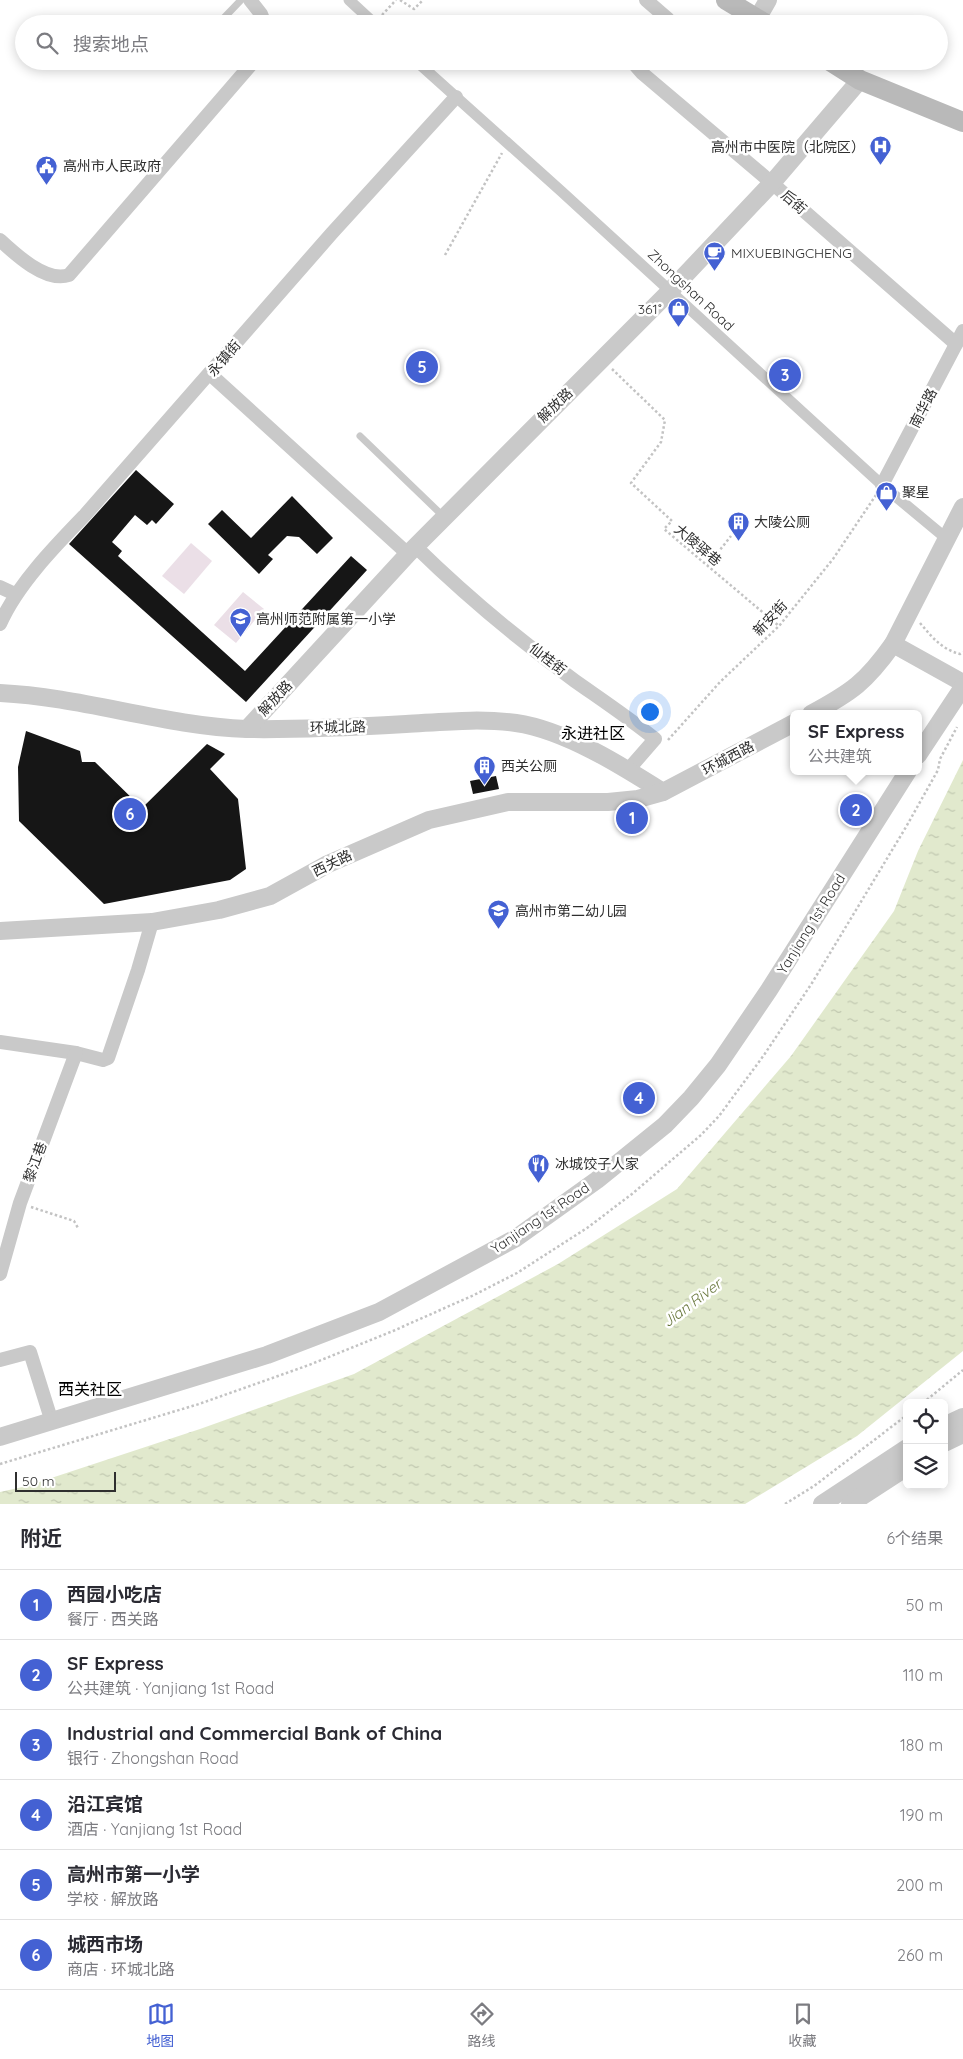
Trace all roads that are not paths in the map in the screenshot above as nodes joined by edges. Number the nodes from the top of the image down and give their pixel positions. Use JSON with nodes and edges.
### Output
{"nodes":[{"id":1,"x":241,"y":0,"type":"edge"},
{"id":2,"x":250,"y":0,"type":"edge"},
{"id":3,"x":348,"y":0,"type":"edge"},
{"id":4,"x":646,"y":0,"type":"edge"},
{"id":5,"x":726,"y":0,"type":"edge"},
{"id":6,"x":768,"y":0,"type":"edge"},
{"id":7,"x":227,"y":15,"type":"edge"},
{"id":8,"x":261,"y":15,"type":"edge"},
{"id":9,"x":365,"y":15,"type":"edge"},
{"id":10,"x":663,"y":15,"type":"edge"},
{"id":11,"x":752,"y":15,"type":"edge"},
{"id":12,"x":764,"y":15,"type":"edge"},
{"id":13,"x":246,"y":70,"type":"edge"},
{"id":14,"x":426,"y":70,"type":"edge"},
{"id":15,"x":639,"y":70,"type":"edge"},
{"id":16,"x":844,"y":70,"type":"edge"},
{"id":17,"x":860,"y":80,"type":"junction"},
{"id":18,"x":456,"y":98,"type":"junction"},
{"id":19,"x":963,"y":122,"type":"edge"},
{"id":20,"x":772,"y":183,"type":"junction"},
{"id":21,"x":0,"y":240,"type":"edge"},
{"id":22,"x":670,"y":291,"type":"junction"},
{"id":23,"x":963,"y":331,"type":"edge"},
{"id":24,"x":956,"y":344,"type":"junction"},
{"id":25,"x":210,"y":374,"type":"junction"},
{"id":26,"x":360,"y":436,"type":"dead end"},
{"id":27,"x":882,"y":485,"type":"junction"},
{"id":28,"x":963,"y":507,"type":"edge"},
{"id":29,"x":444,"y":517,"type":"junction"},
{"id":30,"x":948,"y":540,"type":"junction"},
{"id":31,"x":412,"y":550,"type":"junction"},
{"id":32,"x":0,"y":588,"type":"edge"},
{"id":33,"x":15,"y":594,"type":"junction"},
{"id":34,"x":0,"y":624,"type":"edge"},
{"id":35,"x":893,"y":644,"type":"junction"},
{"id":36,"x":963,"y":685,"type":"edge"},
{"id":37,"x":0,"y":693,"type":"edge"},
{"id":38,"x":819,"y":710,"type":"edge"},
{"id":39,"x":790,"y":725,"type":"edge"},
{"id":40,"x":246,"y":729,"type":"junction"},
{"id":41,"x":922,"y":749,"type":"edge"},
{"id":42,"x":628,"y":770,"type":"junction"},
{"id":43,"x":905,"y":775,"type":"edge"},
{"id":44,"x":663,"y":792,"type":"junction"},
{"id":45,"x":152,"y":922,"type":"junction"},
{"id":46,"x":0,"y":931,"type":"edge"},
{"id":47,"x":0,"y":1042,"type":"edge"},
{"id":48,"x":76,"y":1053,"type":"junction"},
{"id":49,"x":0,"y":1274,"type":"edge"},
{"id":50,"x":0,"y":1360,"type":"edge"},
{"id":51,"x":963,"y":1417,"type":"edge"},
{"id":52,"x":51,"y":1420,"type":"junction"},
{"id":53,"x":948,"y":1424,"type":"edge"},
{"id":54,"x":963,"y":1434,"type":"edge"},
{"id":55,"x":0,"y":1437,"type":"edge"},
{"id":56,"x":948,"y":1441,"type":"edge"},
{"id":57,"x":903,"y":1451,"type":"edge"},
{"id":58,"x":903,"y":1470,"type":"edge"},
{"id":59,"x":822,"y":1504,"type":"edge"},
{"id":60,"x":850,"y":1504,"type":"edge"}],
"edges":[{"from":1,"to":7,"type":"lane"},
{"from":2,"to":8,"type":"street"},
{"from":3,"to":9,"type":"street"},
{"from":4,"to":10,"type":"street"},
{"from":5,"to":11,"type":"main road"},
{"from":6,"to":12,"type":"street"},
{"from":13,"to":21,"type":"street"},
{"from":14,"to":18,"type":"street","name":"Zhongshan Road"},
{"from":15,"to":20,"type":"street","name":"后街"},
{"from":16,"to":17,"type":"main road"},
{"from":17,"to":19,"type":"main road"},
{"from":17,"to":20,"type":"street","name":"解放路"},
{"from":18,"to":22,"type":"street","name":"Zhongshan Road"},
{"from":18,"to":25,"type":"street","name":"永镇街"},
{"from":20,"to":22,"type":"street","name":"解放路"},
{"from":20,"to":24,"type":"street","name":"后街"},
{"from":22,"to":27,"type":"street","name":"Zhongshan Road"},
{"from":22,"to":29,"type":"street","name":"解放路"},
{"from":23,"to":24,"type":"street","name":"南华路"},
{"from":24,"to":27,"type":"street","name":"南华路"},
{"from":25,"to":31,"type":"street","name":"仙桂街"},
{"from":25,"to":33,"type":"street","name":"永镇街"},
{"from":26,"to":29,"type":"lane"},
{"from":27,"to":30,"type":"street","name":"Zhongshan Road"},
{"from":28,"to":30,"type":"street"},
{"from":29,"to":31,"type":"street","name":"解放路"},
{"from":30,"to":35,"type":"street"},
{"from":31,"to":40,"type":"street","name":"解放路"},
{"from":31,"to":42,"type":"street","name":"仙桂街"},
{"from":32,"to":33,"type":"street"},
{"from":33,"to":34,"type":"street","name":"永镇街"},
{"from":35,"to":36,"type":"street"},
{"from":35,"to":38,"type":"street"},
{"from":36,"to":41,"type":"street"},
{"from":37,"to":40,"type":"street","name":"环城北路"},
{"from":39,"to":44,"type":"street","name":"环城西路"},
{"from":40,"to":42,"type":"street","name":"环城北路"},
{"from":42,"to":44,"type":"street","name":"环城北路"},
{"from":43,"to":52,"type":"street","name":"Yanjiang 1st Road"},
{"from":44,"to":45,"type":"street","name":"西关路"},
{"from":45,"to":46,"type":"street","name":"西关路"},
{"from":45,"to":48,"type":"street"},
{"from":47,"to":48,"type":"street"},
{"from":48,"to":49,"type":"street","name":"黎江巷"},
{"from":50,"to":52,"type":"street"},
{"from":51,"to":53,"type":"street"},
{"from":52,"to":55,"type":"street","name":"Yanjiang 1st Road"},
{"from":54,"to":56,"type":"street"},
{"from":57,"to":59,"type":"street"},
{"from":58,"to":60,"type":"street"}]}
